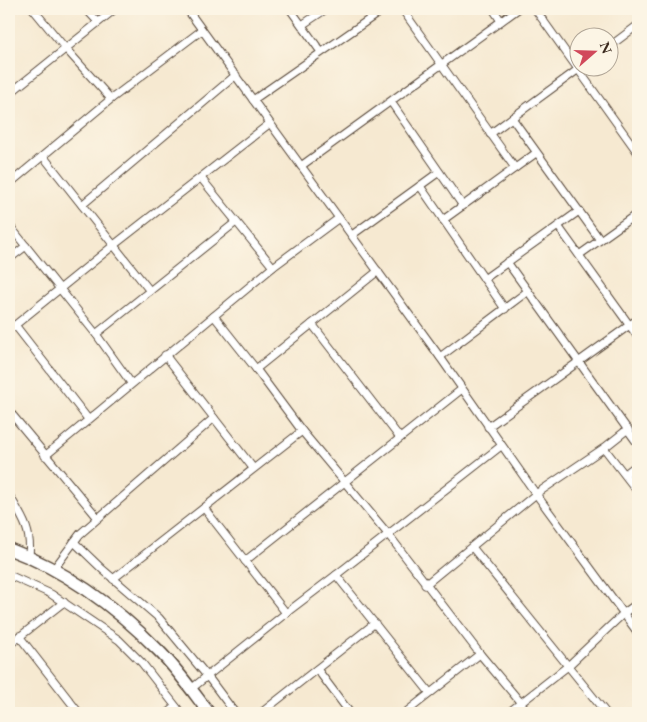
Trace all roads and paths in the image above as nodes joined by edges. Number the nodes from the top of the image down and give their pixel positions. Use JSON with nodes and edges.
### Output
{"nodes":[{"id":1,"x":33,"y":9,"type":"edge"},
{"id":2,"x":86,"y":9,"type":"edge"},
{"id":3,"x":115,"y":9,"type":"edge"},
{"id":4,"x":187,"y":9,"type":"edge"},
{"id":5,"x":290,"y":9,"type":"edge"},
{"id":6,"x":326,"y":9,"type":"edge"},
{"id":7,"x":384,"y":9,"type":"edge"},
{"id":8,"x":402,"y":9,"type":"edge"},
{"id":9,"x":493,"y":9,"type":"edge"},
{"id":10,"x":518,"y":9,"type":"edge"},
{"id":11,"x":535,"y":9,"type":"edge"},
{"id":12,"x":501,"y":21,"type":"junction"},
{"id":13,"x":98,"y":22,"type":"junction"},
{"id":14,"x":302,"y":25,"type":"junction"},
{"id":15,"x":638,"y":25,"type":"edge"},
{"id":16,"x":202,"y":30,"type":"junction"},
{"id":17,"x":620,"y":38,"type":"edge"},
{"id":18,"x":66,"y":49,"type":"junction"},
{"id":19,"x":321,"y":52,"type":"junction"},
{"id":20,"x":570,"y":56,"type":"edge"},
{"id":21,"x":440,"y":64,"type":"junction"},
{"id":22,"x":236,"y":75,"type":"junction"},
{"id":23,"x":570,"y":75,"type":"edge"},
{"id":24,"x":586,"y":78,"type":"edge"},
{"id":25,"x":9,"y":94,"type":"edge"},
{"id":26,"x":111,"y":99,"type":"junction"},
{"id":27,"x":254,"y":100,"type":"junction"},
{"id":28,"x":391,"y":102,"type":"junction"},
{"id":29,"x":512,"y":118,"type":"junction"},
{"id":30,"x":269,"y":124,"type":"junction"},
{"id":31,"x":490,"y":134,"type":"junction"},
{"id":32,"x":638,"y":153,"type":"edge"},
{"id":33,"x":536,"y":154,"type":"junction"},
{"id":34,"x":43,"y":156,"type":"junction"},
{"id":35,"x":301,"y":166,"type":"junction"},
{"id":36,"x":515,"y":168,"type":"junction"},
{"id":37,"x":439,"y":172,"type":"junction"},
{"id":38,"x":200,"y":178,"type":"junction"},
{"id":39,"x":9,"y":184,"type":"edge"},
{"id":40,"x":420,"y":186,"type":"junction"},
{"id":41,"x":82,"y":205,"type":"junction"},
{"id":42,"x":463,"y":206,"type":"junction"},
{"id":43,"x":578,"y":211,"type":"junction"},
{"id":44,"x":638,"y":213,"type":"edge"},
{"id":45,"x":339,"y":218,"type":"junction"},
{"id":46,"x":443,"y":220,"type":"junction"},
{"id":47,"x":236,"y":222,"type":"junction"},
{"id":48,"x":9,"y":225,"type":"edge"},
{"id":49,"x":558,"y":226,"type":"junction"},
{"id":50,"x":352,"y":235,"type":"junction"},
{"id":51,"x":600,"y":240,"type":"junction"},
{"id":52,"x":114,"y":245,"type":"junction"},
{"id":53,"x":26,"y":246,"type":"junction"},
{"id":54,"x":579,"y":256,"type":"junction"},
{"id":55,"x":9,"y":259,"type":"edge"},
{"id":56,"x":507,"y":262,"type":"junction"},
{"id":57,"x":273,"y":267,"type":"junction"},
{"id":58,"x":378,"y":271,"type":"junction"},
{"id":59,"x":484,"y":279,"type":"junction"},
{"id":60,"x":60,"y":289,"type":"junction"},
{"id":61,"x":150,"y":291,"type":"junction"},
{"id":62,"x":528,"y":291,"type":"junction"},
{"id":63,"x":505,"y":309,"type":"junction"},
{"id":64,"x":214,"y":316,"type":"junction"},
{"id":65,"x":638,"y":319,"type":"edge"},
{"id":66,"x":312,"y":324,"type":"junction"},
{"id":67,"x":630,"y":325,"type":"junction"},
{"id":68,"x":12,"y":328,"type":"edge"},
{"id":69,"x":96,"y":334,"type":"junction"},
{"id":70,"x":638,"y":337,"type":"edge"},
{"id":71,"x":165,"y":355,"type":"junction"},
{"id":72,"x":440,"y":357,"type":"junction"},
{"id":73,"x":578,"y":361,"type":"junction"},
{"id":74,"x":256,"y":369,"type":"junction"},
{"id":75,"x":131,"y":383,"type":"junction"},
{"id":76,"x":462,"y":389,"type":"junction"},
{"id":77,"x":9,"y":411,"type":"edge"},
{"id":78,"x":214,"y":418,"type":"junction"},
{"id":79,"x":88,"y":419,"type":"junction"},
{"id":80,"x":488,"y":427,"type":"junction"},
{"id":81,"x":628,"y":429,"type":"junction"},
{"id":82,"x":302,"y":430,"type":"junction"},
{"id":83,"x":400,"y":438,"type":"junction"},
{"id":84,"x":638,"y":444,"type":"edge"},
{"id":85,"x":500,"y":446,"type":"junction"},
{"id":86,"x":604,"y":448,"type":"junction"},
{"id":87,"x":45,"y":456,"type":"junction"},
{"id":88,"x":638,"y":464,"type":"edge"},
{"id":89,"x":253,"y":468,"type":"junction"},
{"id":90,"x":626,"y":474,"type":"junction"},
{"id":91,"x":344,"y":481,"type":"junction"},
{"id":92,"x":638,"y":492,"type":"edge"},
{"id":93,"x":536,"y":494,"type":"junction"},
{"id":94,"x":9,"y":495,"type":"edge"},
{"id":95,"x":204,"y":508,"type":"junction"},
{"id":96,"x":98,"y":518,"type":"junction"},
{"id":97,"x":388,"y":534,"type":"junction"},
{"id":98,"x":74,"y":542,"type":"junction"},
{"id":99,"x":472,"y":547,"type":"junction"},
{"id":100,"x":9,"y":549,"type":"edge"},
{"id":101,"x":29,"y":556,"type":"junction"},
{"id":102,"x":245,"y":561,"type":"junction"},
{"id":103,"x":53,"y":570,"type":"junction"},
{"id":104,"x":9,"y":575,"type":"edge"},
{"id":105,"x":336,"y":575,"type":"junction"},
{"id":106,"x":113,"y":579,"type":"junction"},
{"id":107,"x":425,"y":585,"type":"junction"},
{"id":108,"x":64,"y":602,"type":"junction"},
{"id":109,"x":638,"y":603,"type":"edge"},
{"id":110,"x":286,"y":612,"type":"junction"},
{"id":111,"x":624,"y":613,"type":"junction"},
{"id":112,"x":375,"y":623,"type":"junction"},
{"id":113,"x":638,"y":633,"type":"edge"},
{"id":114,"x":19,"y":636,"type":"junction"},
{"id":115,"x":9,"y":645,"type":"edge"},
{"id":116,"x":480,"y":654,"type":"junction"},
{"id":117,"x":568,"y":666,"type":"junction"},
{"id":118,"x":317,"y":669,"type":"junction"},
{"id":119,"x":208,"y":676,"type":"junction"},
{"id":120,"x":190,"y":689,"type":"junction"},
{"id":121,"x":430,"y":693,"type":"junction"},
{"id":122,"x":521,"y":703,"type":"junction"},
{"id":123,"x":178,"y":710,"type":"edge"},
{"id":124,"x":79,"y":713,"type":"edge"},
{"id":125,"x":168,"y":713,"type":"edge"},
{"id":126,"x":209,"y":713,"type":"edge"},
{"id":127,"x":235,"y":713,"type":"edge"},
{"id":128,"x":261,"y":713,"type":"edge"},
{"id":129,"x":350,"y":713,"type":"edge"},
{"id":130,"x":404,"y":713,"type":"edge"},
{"id":131,"x":508,"y":713,"type":"edge"},
{"id":132,"x":606,"y":713,"type":"edge"}],
"edges":[{"from":1,"to":18,"type":"street"},
{"from":2,"to":13,"type":"street"},
{"from":3,"to":13,"type":"street"},
{"from":4,"to":16,"type":"street"},
{"from":5,"to":14,"type":"street"},
{"from":6,"to":14,"type":"street"},
{"from":7,"to":19,"type":"street"},
{"from":8,"to":21,"type":"street"},
{"from":9,"to":12,"type":"street"},
{"from":10,"to":12,"type":"street"},
{"from":11,"to":20,"type":"street"},
{"from":12,"to":21,"type":"street"},
{"from":13,"to":18,"type":"street"},
{"from":14,"to":19,"type":"street"},
{"from":15,"to":17,"type":"street"},
{"from":16,"to":22,"type":"street"},
{"from":16,"to":26,"type":"street"},
{"from":18,"to":25,"type":"street"},
{"from":18,"to":26,"type":"street"},
{"from":19,"to":27,"type":"street"},
{"from":21,"to":28,"type":"street"},
{"from":21,"to":31,"type":"street"},
{"from":22,"to":27,"type":"street"},
{"from":22,"to":41,"type":"street"},
{"from":23,"to":29,"type":"street"},
{"from":24,"to":32,"type":"street"},
{"from":26,"to":34,"type":"street"},
{"from":27,"to":30,"type":"street"},
{"from":28,"to":35,"type":"street"},
{"from":28,"to":37,"type":"street"},
{"from":29,"to":31,"type":"street"},
{"from":29,"to":33,"type":"street"},
{"from":30,"to":35,"type":"street"},
{"from":30,"to":38,"type":"street"},
{"from":31,"to":36,"type":"street"},
{"from":33,"to":36,"type":"street"},
{"from":33,"to":43,"type":"street"},
{"from":34,"to":39,"type":"street"},
{"from":34,"to":41,"type":"street"},
{"from":35,"to":45,"type":"street"},
{"from":36,"to":42,"type":"street"},
{"from":37,"to":40,"type":"street"},
{"from":37,"to":42,"type":"street"},
{"from":38,"to":47,"type":"street"},
{"from":38,"to":52,"type":"street"},
{"from":40,"to":46,"type":"street"},
{"from":40,"to":50,"type":"street"},
{"from":41,"to":52,"type":"street"},
{"from":42,"to":46,"type":"street"},
{"from":43,"to":49,"type":"street"},
{"from":43,"to":51,"type":"street"},
{"from":44,"to":51,"type":"street"},
{"from":45,"to":50,"type":"street"},
{"from":45,"to":57,"type":"street"},
{"from":46,"to":59,"type":"street"},
{"from":47,"to":57,"type":"street"},
{"from":47,"to":61,"type":"street"},
{"from":48,"to":53,"type":"street"},
{"from":49,"to":54,"type":"street"},
{"from":49,"to":56,"type":"street"},
{"from":50,"to":58,"type":"street"},
{"from":51,"to":54,"type":"street"},
{"from":52,"to":60,"type":"street"},
{"from":52,"to":61,"type":"street"},
{"from":53,"to":55,"type":"street"},
{"from":53,"to":60,"type":"street"},
{"from":54,"to":67,"type":"street"},
{"from":56,"to":59,"type":"street"},
{"from":56,"to":62,"type":"street"},
{"from":57,"to":64,"type":"street"},
{"from":58,"to":66,"type":"street"},
{"from":58,"to":72,"type":"street"},
{"from":59,"to":63,"type":"street"},
{"from":60,"to":68,"type":"street"},
{"from":60,"to":69,"type":"street"},
{"from":61,"to":69,"type":"street"},
{"from":62,"to":63,"type":"street"},
{"from":62,"to":73,"type":"street"},
{"from":63,"to":72,"type":"street"},
{"from":64,"to":71,"type":"street"},
{"from":64,"to":74,"type":"street"},
{"from":65,"to":67,"type":"street"},
{"from":66,"to":74,"type":"street"},
{"from":66,"to":83,"type":"street"},
{"from":67,"to":70,"type":"street"},
{"from":67,"to":73,"type":"street"},
{"from":68,"to":79,"type":"street"},
{"from":69,"to":75,"type":"street"},
{"from":71,"to":75,"type":"street"},
{"from":71,"to":78,"type":"street"},
{"from":72,"to":76,"type":"street"},
{"from":73,"to":80,"type":"street"},
{"from":73,"to":81,"type":"street"},
{"from":74,"to":82,"type":"street"},
{"from":75,"to":79,"type":"street"},
{"from":76,"to":80,"type":"street"},
{"from":76,"to":83,"type":"street"},
{"from":77,"to":87,"type":"street"},
{"from":78,"to":89,"type":"street"},
{"from":78,"to":96,"type":"street"},
{"from":79,"to":87,"type":"street"},
{"from":80,"to":85,"type":"street"},
{"from":81,"to":84,"type":"street"},
{"from":81,"to":86,"type":"street"},
{"from":82,"to":89,"type":"street"},
{"from":82,"to":91,"type":"street"},
{"from":83,"to":91,"type":"street"},
{"from":85,"to":93,"type":"street"},
{"from":85,"to":97,"type":"street"},
{"from":86,"to":90,"type":"street"},
{"from":86,"to":93,"type":"street"},
{"from":87,"to":96,"type":"street"},
{"from":88,"to":90,"type":"street"},
{"from":89,"to":95,"type":"street"},
{"from":90,"to":92,"type":"street"},
{"from":91,"to":97,"type":"street"},
{"from":91,"to":102,"type":"street"},
{"from":93,"to":99,"type":"street"},
{"from":93,"to":111,"type":"street"},
{"from":94,"to":101,"type":"street"},
{"from":95,"to":102,"type":"street"},
{"from":95,"to":106,"type":"street"},
{"from":96,"to":98,"type":"street"},
{"from":97,"to":105,"type":"street"},
{"from":97,"to":107,"type":"street"},
{"from":98,"to":103,"type":"street"},
{"from":98,"to":106,"type":"street"},
{"from":99,"to":107,"type":"street"},
{"from":99,"to":117,"type":"street"},
{"from":100,"to":101,"type":"main road"},
{"from":101,"to":103,"type":"main road"},
{"from":102,"to":110,"type":"street"},
{"from":103,"to":120,"type":"main road"},
{"from":104,"to":108,"type":"street"},
{"from":105,"to":110,"type":"street"},
{"from":105,"to":112,"type":"street"},
{"from":106,"to":119,"type":"street"},
{"from":107,"to":116,"type":"street"},
{"from":108,"to":114,"type":"street"},
{"from":108,"to":123,"type":"street"},
{"from":109,"to":111,"type":"street"},
{"from":110,"to":119,"type":"street"},
{"from":111,"to":113,"type":"street"},
{"from":111,"to":117,"type":"street"},
{"from":112,"to":118,"type":"street"},
{"from":112,"to":121,"type":"street"},
{"from":114,"to":115,"type":"street"},
{"from":114,"to":124,"type":"street"},
{"from":116,"to":121,"type":"street"},
{"from":116,"to":122,"type":"street"},
{"from":117,"to":122,"type":"street"},
{"from":117,"to":132,"type":"street"},
{"from":118,"to":128,"type":"street"},
{"from":118,"to":129,"type":"street"},
{"from":119,"to":120,"type":"street"},
{"from":119,"to":127,"type":"street"},
{"from":120,"to":126,"type":"main road"},
{"from":121,"to":130,"type":"street"},
{"from":122,"to":131,"type":"street"},
{"from":123,"to":125,"type":"street"}]}
